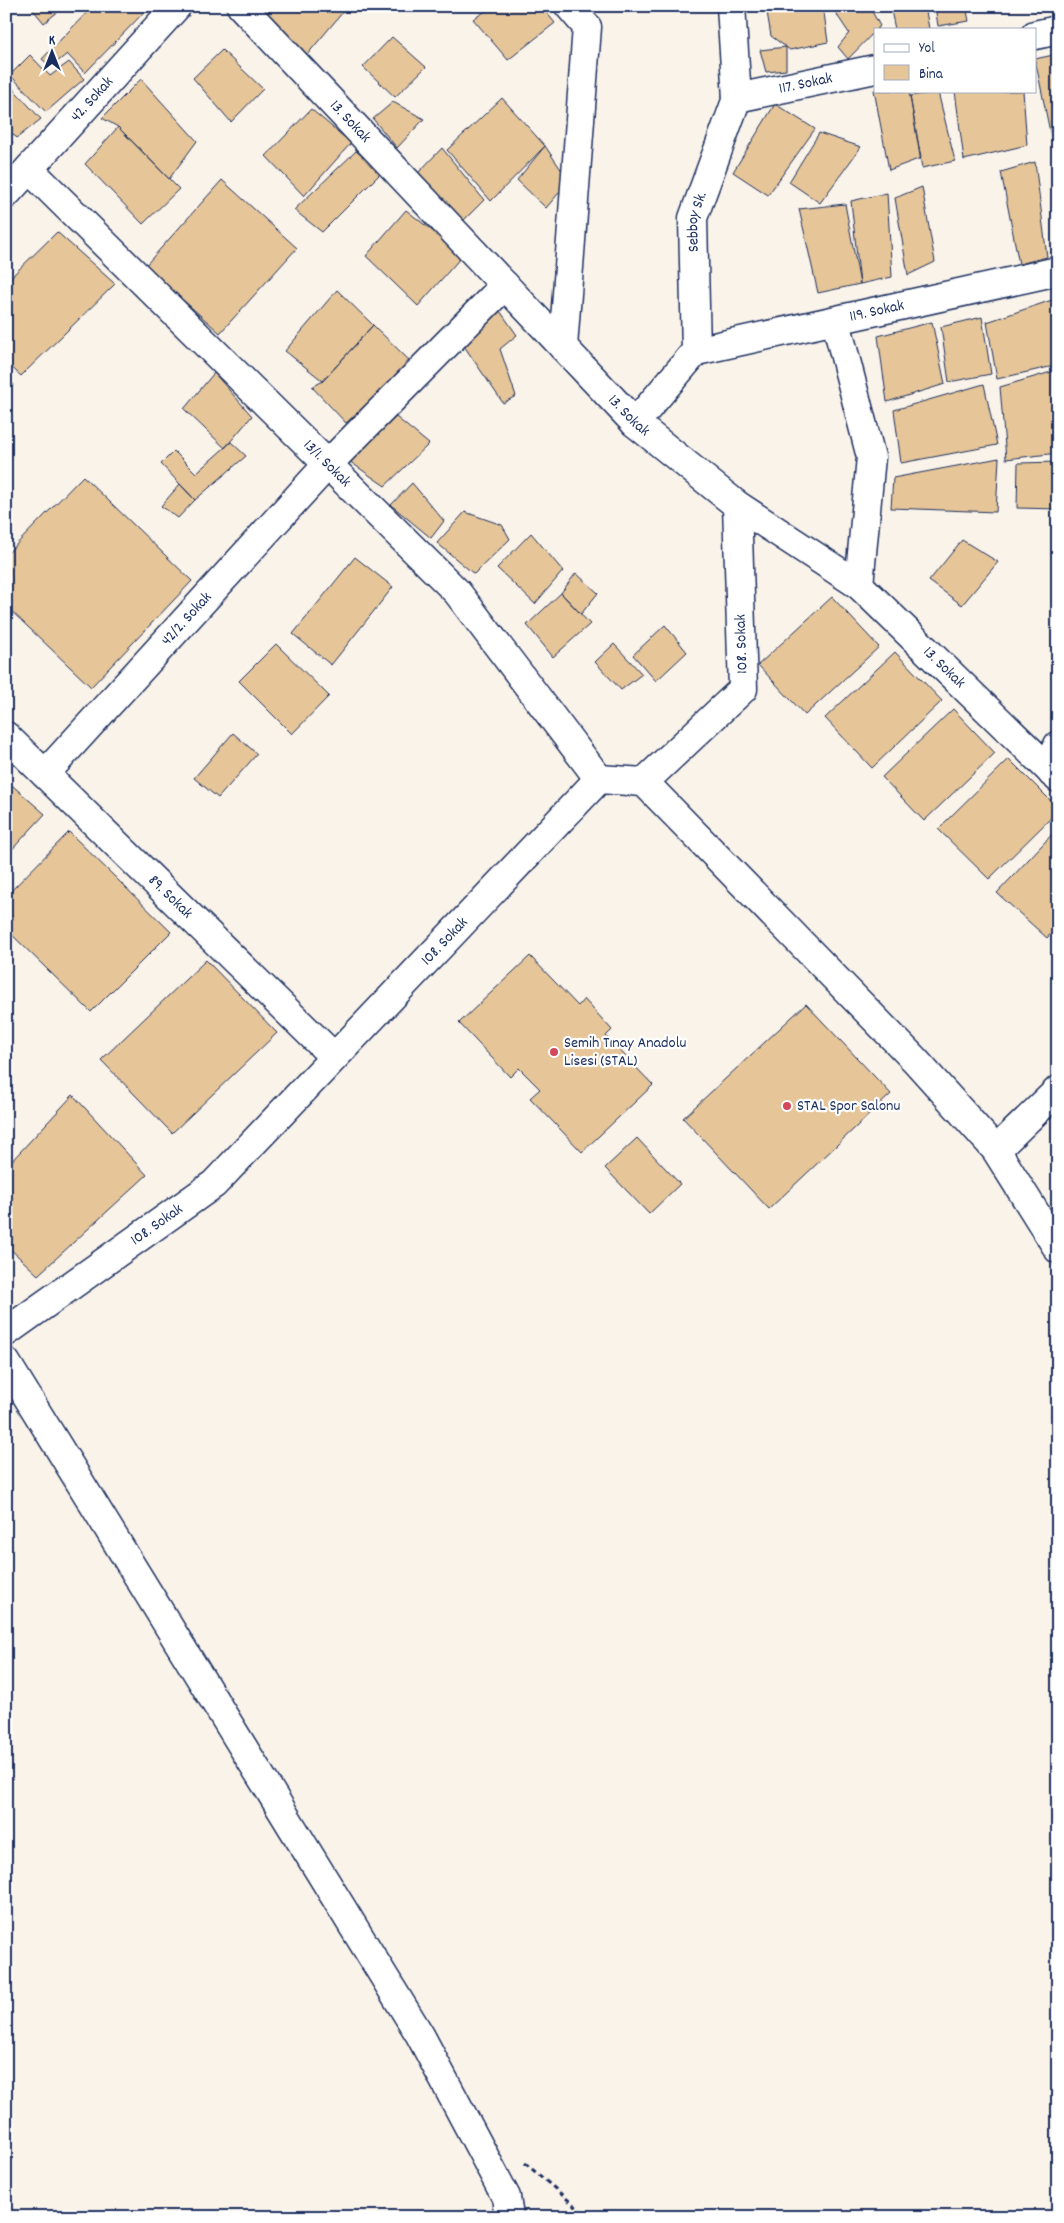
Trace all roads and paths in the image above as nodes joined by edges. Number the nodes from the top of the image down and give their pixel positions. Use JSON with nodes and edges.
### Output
{"nodes":[{"id":1,"x":178,"y":6,"type":"edge"},
{"id":2,"x":241,"y":6,"type":"edge"},
{"id":3,"x":569,"y":6,"type":"edge"},
{"id":4,"x":732,"y":6,"type":"edge"},
{"id":5,"x":1058,"y":30,"type":"edge"},
{"id":6,"x":1036,"y":35,"type":"edge"},
{"id":7,"x":874,"y":69,"type":"edge"},
{"id":8,"x":737,"y":98,"type":"junction"},
{"id":9,"x":29,"y":168,"type":"junction"},
{"id":10,"x":6,"y":194,"type":"edge"},
{"id":11,"x":1058,"y":271,"type":"edge"},
{"id":12,"x":505,"y":285,"type":"junction"},
{"id":13,"x":836,"y":322,"type":"junction"},
{"id":14,"x":563,"y":347,"type":"junction"},
{"id":15,"x":696,"y":351,"type":"junction"},
{"id":16,"x":635,"y":423,"type":"junction"},
{"id":17,"x":328,"y":464,"type":"junction"},
{"id":18,"x":737,"y":505,"type":"junction"},
{"id":19,"x":859,"y":584,"type":"junction"},
{"id":20,"x":6,"y":736,"type":"edge"},
{"id":21,"x":1058,"y":745,"type":"edge"},
{"id":22,"x":45,"y":774,"type":"junction"},
{"id":23,"x":1055,"y":775,"type":"edge"},
{"id":24,"x":599,"y":779,"type":"junction"},
{"id":25,"x":644,"y":782,"type":"junction"},
{"id":26,"x":334,"y":1058,"type":"junction"},
{"id":27,"x":1058,"y":1090,"type":"edge"},
{"id":28,"x":996,"y":1150,"type":"junction"},
{"id":29,"x":1058,"y":1249,"type":"edge"},
{"id":30,"x":6,"y":1332,"type":"edge"},
{"id":31,"x":6,"y":1362,"type":"edge"},
{"id":32,"x":510,"y":2217,"type":"edge"}],
"edges":[{"from":1,"to":9,"type":"street","name":"42. Sokak"},
{"from":2,"to":12,"type":"street","name":"13. Sokak"},
{"from":3,"to":14,"type":"street"},
{"from":4,"to":8,"type":"street","name":"Sebboy Sk."},
{"from":5,"to":6,"type":"street"},
{"from":7,"to":8,"type":"street","name":"117. Sokak"},
{"from":8,"to":15,"type":"street","name":"Sebboy Sk."},
{"from":9,"to":10,"type":"street","name":"42. Sokak"},
{"from":9,"to":17,"type":"street","name":"13/1. Sokak"},
{"from":11,"to":13,"type":"street","name":"119. Sokak"},
{"from":12,"to":14,"type":"street","name":"13. Sokak"},
{"from":12,"to":17,"type":"street","name":"42/2. Sokak"},
{"from":13,"to":15,"type":"street","name":"119. Sokak"},
{"from":13,"to":19,"type":"street"},
{"from":14,"to":16,"type":"street","name":"13. Sokak"},
{"from":15,"to":16,"type":"street"},
{"from":16,"to":18,"type":"street","name":"13. Sokak"},
{"from":17,"to":22,"type":"street","name":"42/2. Sokak"},
{"from":17,"to":24,"type":"street","name":"13/1. Sokak"},
{"from":18,"to":19,"type":"street","name":"13. Sokak"},
{"from":18,"to":25,"type":"street","name":"108. Sokak"},
{"from":19,"to":23,"type":"street","name":"13. Sokak"},
{"from":20,"to":22,"type":"street","name":"89. Sokak"},
{"from":21,"to":23,"type":"street"},
{"from":22,"to":26,"type":"street","name":"89. Sokak"},
{"from":24,"to":25,"type":"street"},
{"from":24,"to":26,"type":"street","name":"108. Sokak"},
{"from":25,"to":28,"type":"street"},
{"from":26,"to":30,"type":"street","name":"108. Sokak"},
{"from":27,"to":28,"type":"street"},
{"from":28,"to":29,"type":"street"},
{"from":31,"to":32,"type":"street"}]}
